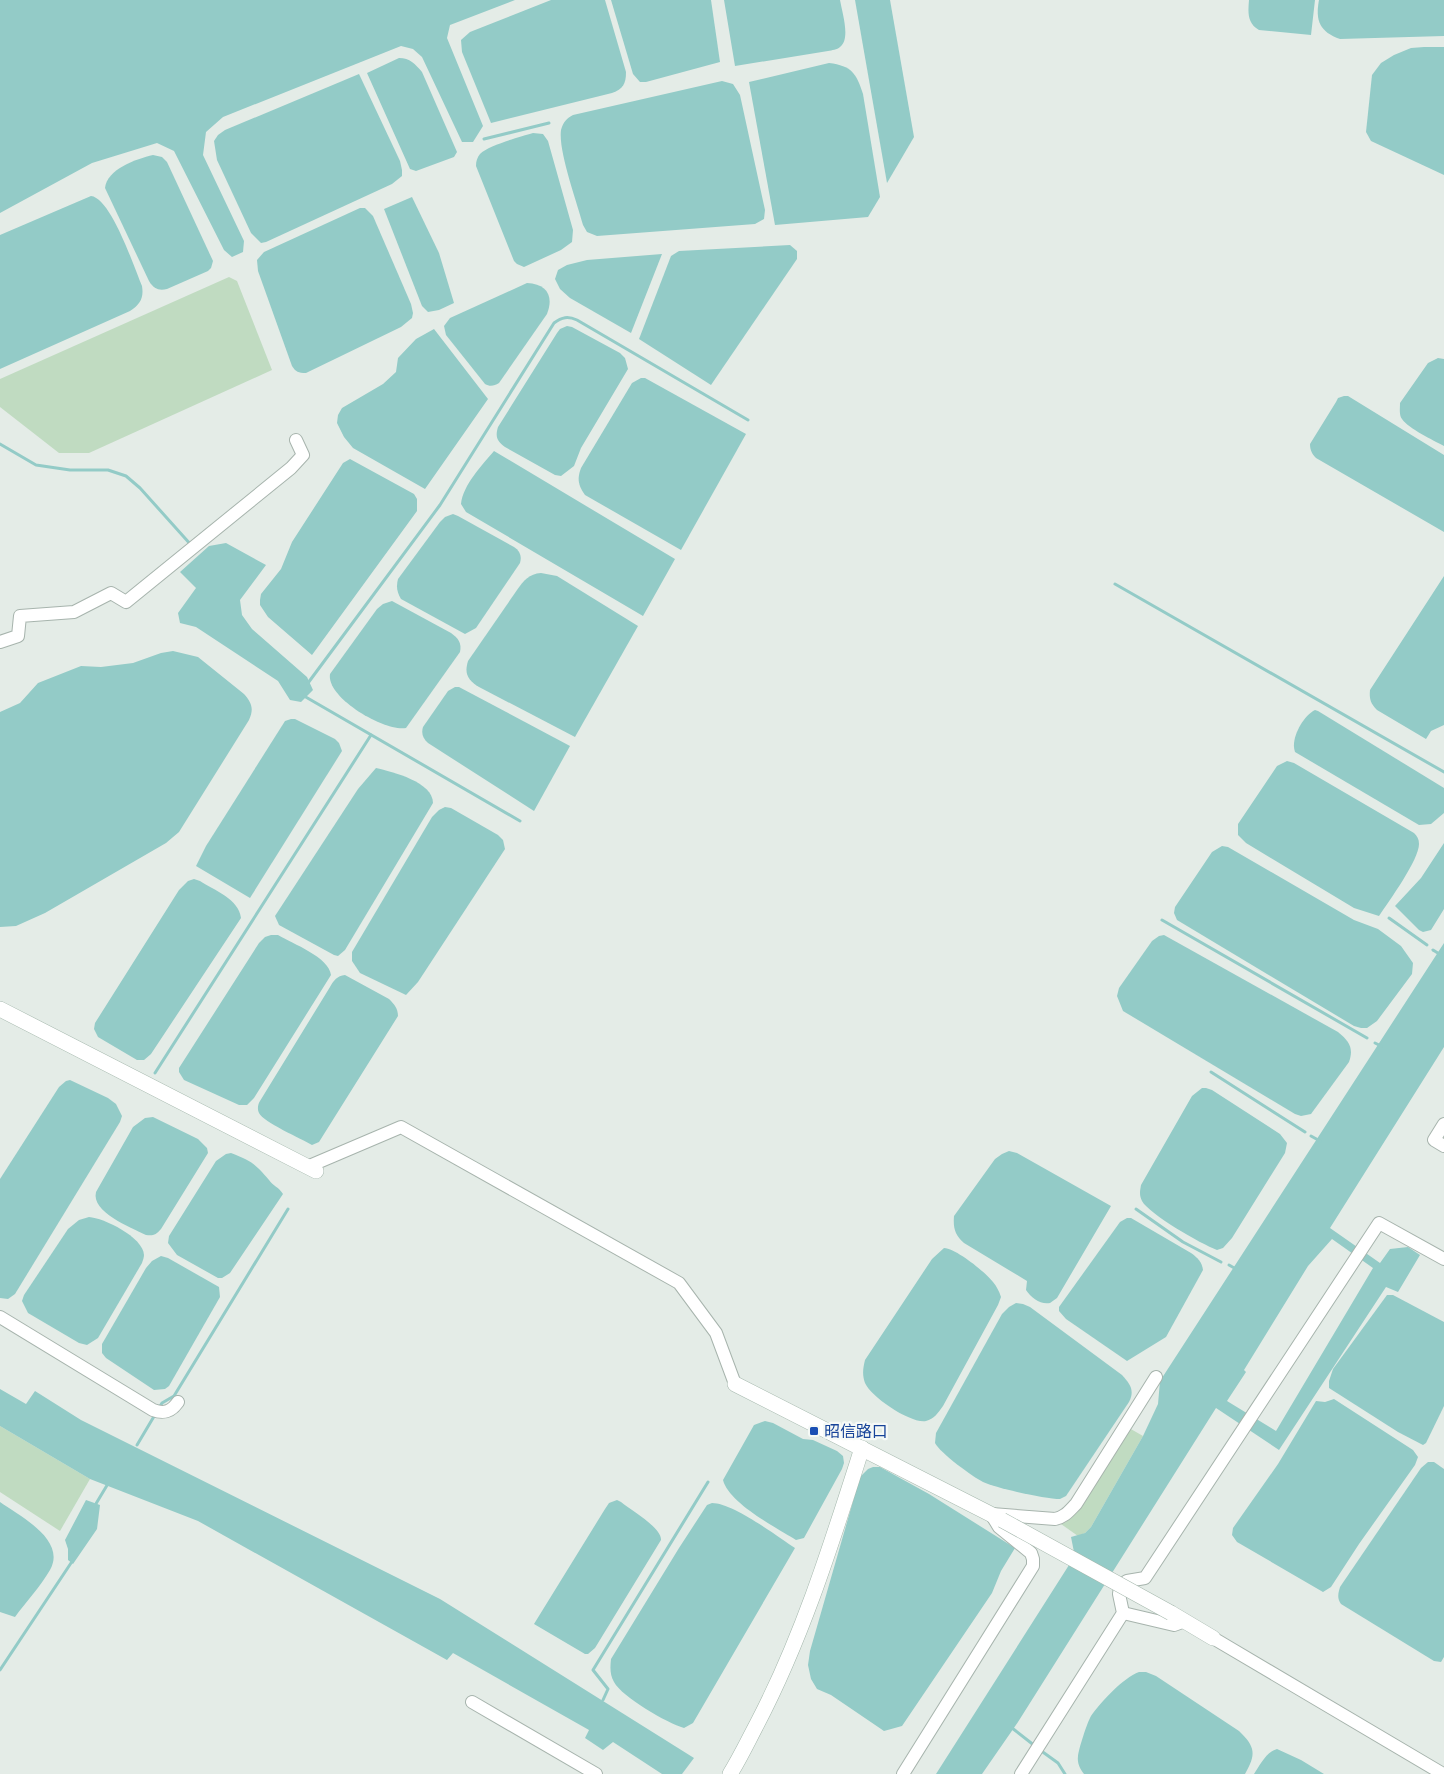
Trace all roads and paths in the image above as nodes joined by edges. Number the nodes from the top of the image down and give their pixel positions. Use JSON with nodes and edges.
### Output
{"nodes":[{"id":1,"x":296,"y":440,"type":"dead end"},
{"id":2,"x":0,"y":642,"type":"edge"},
{"id":3,"x":0,"y":1008,"type":"edge"},
{"id":4,"x":1444,"y":1124,"type":"edge"},
{"id":5,"x":1444,"y":1146,"type":"edge"},
{"id":6,"x":311,"y":1169,"type":"joint"},
{"id":7,"x":1444,"y":1259,"type":"edge"},
{"id":8,"x":0,"y":1317,"type":"edge"},
{"id":9,"x":1156,"y":1377,"type":"dead end"},
{"id":10,"x":735,"y":1384,"type":"joint"},
{"id":11,"x":178,"y":1402,"type":"dead end"},
{"id":12,"x":862,"y":1448,"type":"junction"},
{"id":13,"x":997,"y":1517,"type":"junction"},
{"id":14,"x":1123,"y":1612,"type":"junction"},
{"id":15,"x":1185,"y":1622,"type":"junction"},
{"id":16,"x":1213,"y":1638,"type":"joint"},
{"id":17,"x":472,"y":1702,"type":"dead end"},
{"id":18,"x":733,"y":1770,"type":"edge"},
{"id":19,"x":596,"y":1774,"type":"edge"},
{"id":20,"x":902,"y":1774,"type":"edge"},
{"id":21,"x":1021,"y":1774,"type":"edge"},
{"id":22,"x":1443,"y":1774,"type":"edge"}],
"edges":[{"from":1,"to":2,"type":"street"},
{"from":3,"to":6,"type":"street"},
{"from":4,"to":5,"type":"street"},
{"from":6,"to":10,"type":"street"},
{"from":7,"to":14,"type":"street"},
{"from":8,"to":11,"type":"street"},
{"from":9,"to":13,"type":"street"},
{"from":10,"to":12,"type":"street"},
{"from":12,"to":13,"type":"street"},
{"from":12,"to":18,"type":"street"},
{"from":13,"to":15,"type":"street","bridge":true},
{"from":13,"to":20,"type":"street"},
{"from":14,"to":15,"type":"street"},
{"from":14,"to":21,"type":"street"},
{"from":15,"to":16,"type":"street"},
{"from":16,"to":22,"type":"street"},
{"from":17,"to":19,"type":"street"}]}
